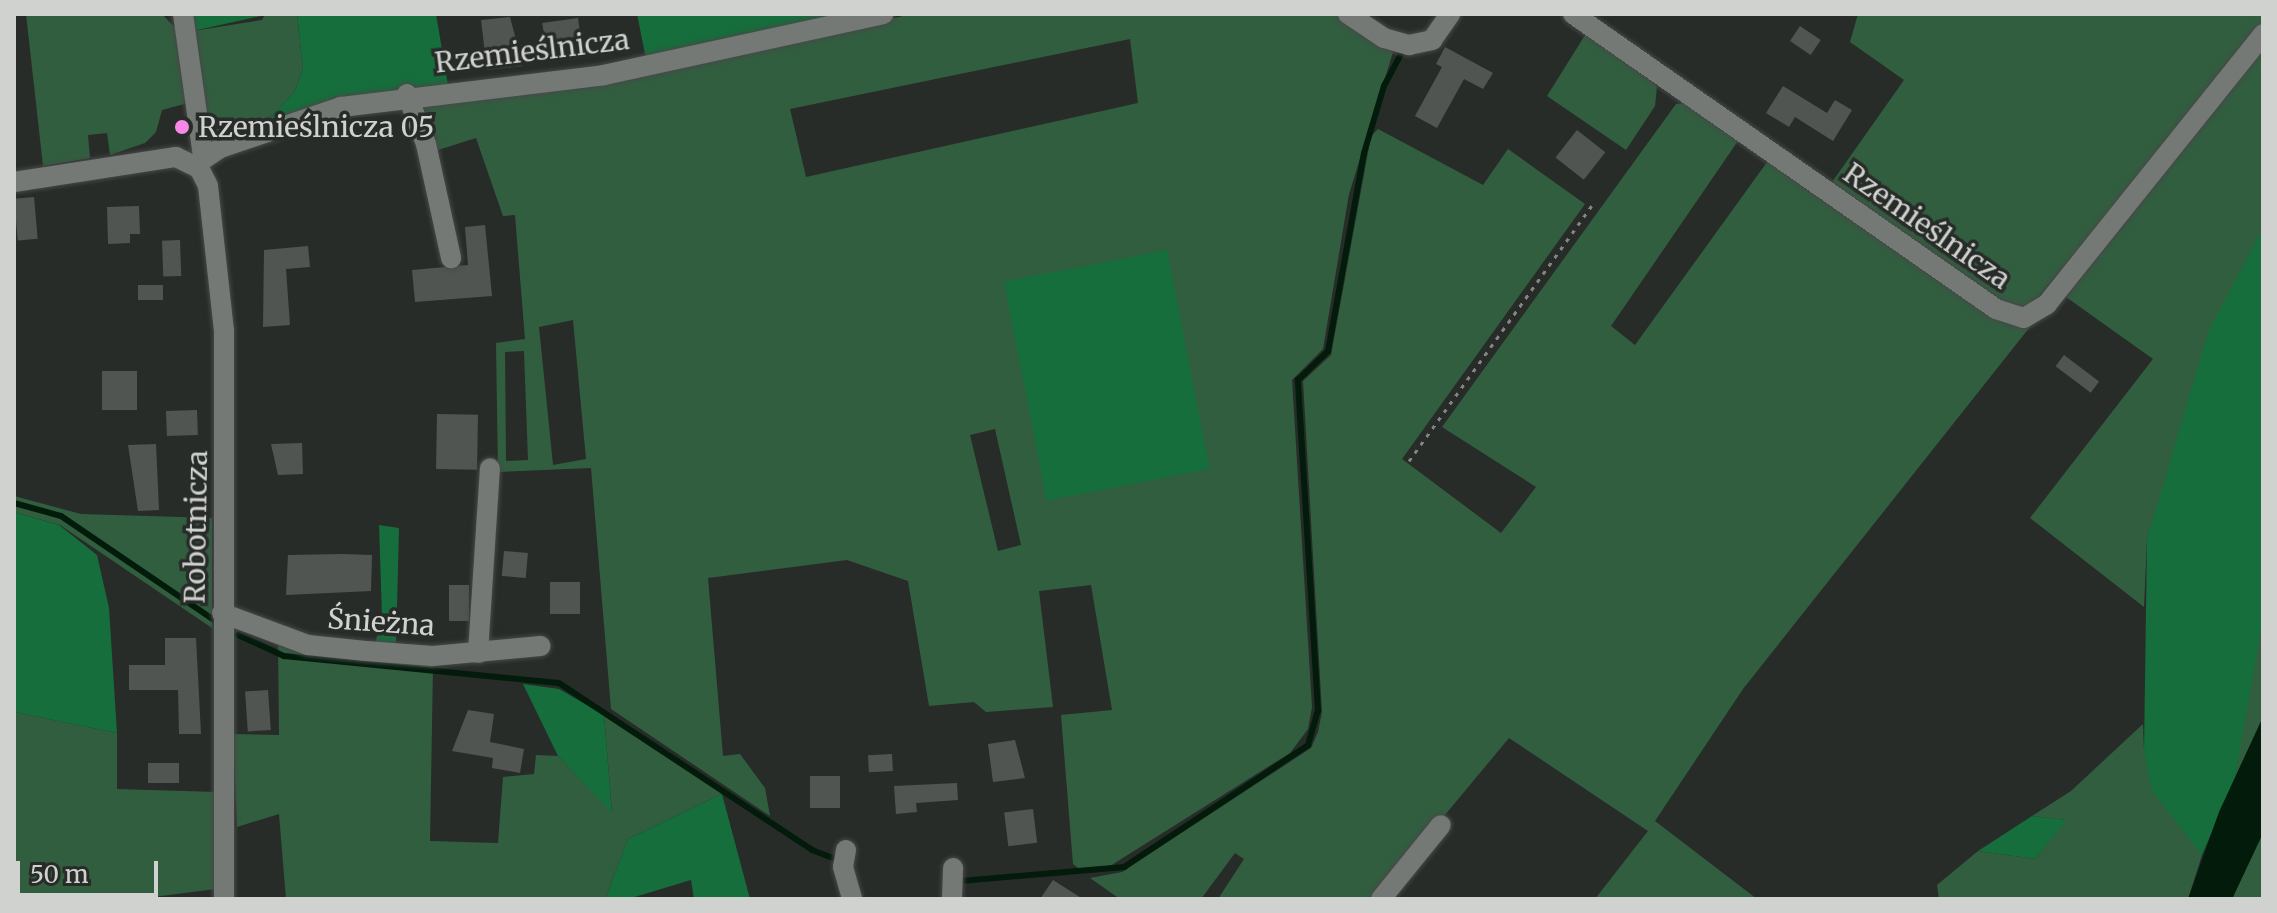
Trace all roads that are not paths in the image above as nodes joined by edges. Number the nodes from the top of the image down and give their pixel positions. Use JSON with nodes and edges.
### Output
{"nodes":[{"id":1,"x":183,"y":14,"type":"edge"},
{"id":2,"x":883,"y":14,"type":"edge"},
{"id":3,"x":1348,"y":14,"type":"edge"},
{"id":4,"x":1450,"y":14,"type":"edge"},
{"id":5,"x":1573,"y":14,"type":"edge"},
{"id":6,"x":2263,"y":34,"type":"edge"},
{"id":7,"x":407,"y":94,"type":"junction"},
{"id":8,"x":197,"y":162,"type":"junction"},
{"id":9,"x":14,"y":182,"type":"edge"},
{"id":10,"x":451,"y":258,"type":"dead end"},
{"id":11,"x":490,"y":468,"type":"dead end"},
{"id":12,"x":222,"y":613,"type":"junction"},
{"id":13,"x":541,"y":646,"type":"dead end"},
{"id":14,"x":478,"y":653,"type":"junction"},
{"id":15,"x":1441,"y":825,"type":"dead end"},
{"id":16,"x":845,"y":858,"type":"dead end"},
{"id":17,"x":953,"y":868,"type":"dead end"},
{"id":18,"x":952,"y":896,"type":"edge"},
{"id":19,"x":224,"y":899,"type":"edge"},
{"id":20,"x":852,"y":899,"type":"edge"},
{"id":21,"x":1381,"y":899,"type":"edge"}],
"edges":[{"from":1,"to":8,"type":"street","name":"Robotnicza"},
{"from":2,"to":7,"type":"street","name":"Rzemieślnicza"},
{"from":3,"to":4,"type":"street"},
{"from":5,"to":6,"type":"street","name":"Rzemieślnicza"},
{"from":7,"to":8,"type":"street","name":"Rzemieślnicza"},
{"from":7,"to":10,"type":"street"},
{"from":8,"to":9,"type":"street","name":"Rzemieślnicza"},
{"from":8,"to":12,"type":"street","name":"Robotnicza"},
{"from":11,"to":14,"type":"street"},
{"from":12,"to":14,"type":"street","name":"Śnieżna"},
{"from":12,"to":19,"type":"street","name":"Robotnicza"},
{"from":13,"to":14,"type":"street","name":"Śnieżna"},
{"from":15,"to":21,"type":"street"},
{"from":16,"to":20,"type":"street"},
{"from":17,"to":18,"type":"street"}]}
